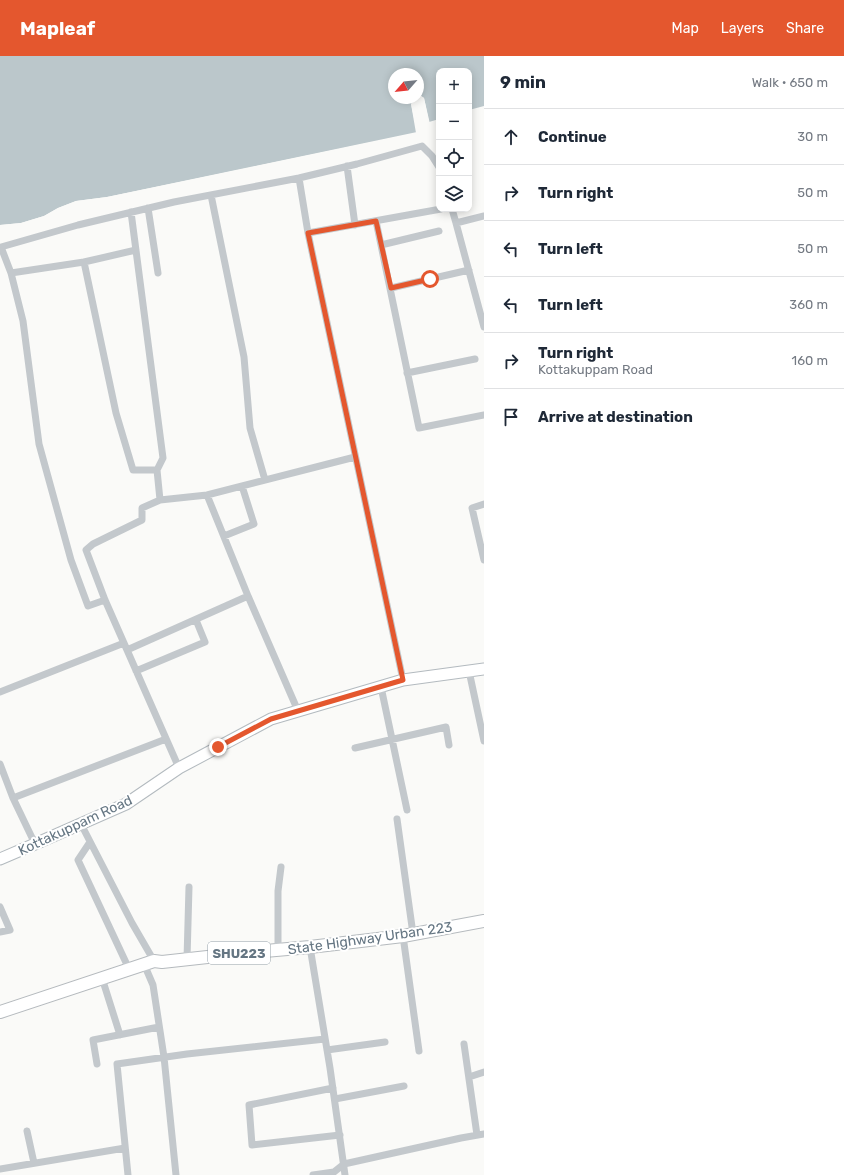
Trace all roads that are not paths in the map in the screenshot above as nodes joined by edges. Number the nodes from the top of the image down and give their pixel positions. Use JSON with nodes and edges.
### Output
{"nodes":[{"id":1,"x":436,"y":162,"type":"edge"},
{"id":2,"x":347,"y":166,"type":"junction"},
{"id":3,"x":299,"y":178,"type":"junction"},
{"id":4,"x":211,"y":195,"type":"junction"},
{"id":5,"x":148,"y":208,"type":"junction"},
{"id":6,"x":436,"y":210,"type":"edge"},
{"id":7,"x":132,"y":212,"type":"junction"},
{"id":8,"x":453,"y":212,"type":"edge"},
{"id":9,"x":484,"y":216,"type":"edge"},
{"id":10,"x":376,"y":221,"type":"junction"},
{"id":11,"x":456,"y":223,"type":"junction"},
{"id":12,"x":354,"y":225,"type":"junction"},
{"id":13,"x":439,"y":231,"type":"dead end"},
{"id":14,"x":308,"y":233,"type":"junction"},
{"id":15,"x":381,"y":245,"type":"junction"},
{"id":16,"x":136,"y":250,"type":"junction"},
{"id":17,"x":84,"y":262,"type":"junction"},
{"id":18,"x":469,"y":270,"type":"junction"},
{"id":19,"x":158,"y":272,"type":"dead end"},
{"id":20,"x":11,"y":273,"type":"junction"},
{"id":21,"x":391,"y":288,"type":"junction"},
{"id":22,"x":484,"y":327,"type":"edge"},
{"id":23,"x":475,"y":359,"type":"dead end"},
{"id":24,"x":407,"y":373,"type":"junction"},
{"id":25,"x":484,"y":415,"type":"edge"},
{"id":26,"x":355,"y":457,"type":"junction"},
{"id":27,"x":157,"y":470,"type":"junction"},
{"id":28,"x":265,"y":480,"type":"junction"},
{"id":29,"x":242,"y":486,"type":"junction"},
{"id":30,"x":207,"y":494,"type":"junction"},
{"id":31,"x":160,"y":500,"type":"junction"},
{"id":32,"x":484,"y":504,"type":"edge"},
{"id":33,"x":224,"y":536,"type":"junction"},
{"id":34,"x":484,"y":560,"type":"edge"},
{"id":35,"x":248,"y":596,"type":"junction"},
{"id":36,"x":105,"y":600,"type":"junction"},
{"id":37,"x":196,"y":620,"type":"junction"},
{"id":38,"x":124,"y":643,"type":"junction"},
{"id":39,"x":128,"y":650,"type":"junction"},
{"id":40,"x":484,"y":669,"type":"edge"},
{"id":41,"x":136,"y":671,"type":"junction"},
{"id":42,"x":469,"y":671,"type":"junction"},
{"id":43,"x":403,"y":680,"type":"junction"},
{"id":44,"x":381,"y":686,"type":"junction"},
{"id":45,"x":0,"y":692,"type":"edge"},
{"id":46,"x":298,"y":711,"type":"junction"},
{"id":47,"x":166,"y":739,"type":"junction"},
{"id":48,"x":392,"y":740,"type":"junction"},
{"id":49,"x":484,"y":741,"type":"edge"},
{"id":50,"x":450,"y":745,"type":"dead end"},
{"id":51,"x":355,"y":748,"type":"dead end"},
{"id":52,"x":0,"y":764,"type":"edge"},
{"id":53,"x":179,"y":768,"type":"junction"},
{"id":54,"x":13,"y":798,"type":"junction"},
{"id":55,"x":407,"y":810,"type":"dead end"},
{"id":56,"x":397,"y":819,"type":"dead end"},
{"id":57,"x":81,"y":824,"type":"junction"},
{"id":58,"x":90,"y":842,"type":"junction"},
{"id":59,"x":35,"y":844,"type":"junction"},
{"id":60,"x":0,"y":858,"type":"edge"},
{"id":61,"x":281,"y":868,"type":"dead end"},
{"id":62,"x":189,"y":887,"type":"dead end"},
{"id":63,"x":0,"y":907,"type":"edge"},
{"id":64,"x":484,"y":921,"type":"edge"},
{"id":65,"x":0,"y":932,"type":"edge"},
{"id":66,"x":408,"y":935,"type":"junction"},
{"id":67,"x":310,"y":947,"type":"junction"},
{"id":68,"x":278,"y":950,"type":"junction"},
{"id":69,"x":187,"y":959,"type":"junction"},
{"id":70,"x":149,"y":962,"type":"junction"},
{"id":71,"x":129,"y":969,"type":"junction"},
{"id":72,"x":102,"y":978,"type":"junction"},
{"id":73,"x":0,"y":1012,"type":"edge"},
{"id":74,"x":159,"y":1026,"type":"junction"},
{"id":75,"x":120,"y":1035,"type":"junction"},
{"id":76,"x":325,"y":1039,"type":"junction"},
{"id":77,"x":385,"y":1042,"type":"dead end"},
{"id":78,"x":464,"y":1044,"type":"dead end"},
{"id":79,"x":327,"y":1050,"type":"junction"},
{"id":80,"x":419,"y":1052,"type":"dead end"},
{"id":81,"x":164,"y":1057,"type":"junction"},
{"id":82,"x":97,"y":1064,"type":"dead end"},
{"id":83,"x":484,"y":1072,"type":"edge"},
{"id":84,"x":469,"y":1077,"type":"junction"},
{"id":85,"x":404,"y":1086,"type":"dead end"},
{"id":86,"x":333,"y":1088,"type":"junction"},
{"id":87,"x":335,"y":1099,"type":"junction"},
{"id":88,"x":27,"y":1131,"type":"dead end"},
{"id":89,"x":481,"y":1134,"type":"edge"},
{"id":90,"x":340,"y":1135,"type":"junction"},
{"id":91,"x":125,"y":1148,"type":"junction"},
{"id":92,"x":34,"y":1163,"type":"junction"},
{"id":93,"x":344,"y":1164,"type":"junction"},
{"id":94,"x":0,"y":1169,"type":"edge"},
{"id":95,"x":128,"y":1175,"type":"edge"},
{"id":96,"x":176,"y":1175,"type":"edge"},
{"id":97,"x":313,"y":1175,"type":"edge"},
{"id":98,"x":345,"y":1175,"type":"edge"}],
"edges":[{"from":1,"to":2,"type":"street"},
{"from":2,"to":3,"type":"street"},
{"from":2,"to":12,"type":"street"},
{"from":3,"to":4,"type":"street"},
{"from":3,"to":14,"type":"street"},
{"from":4,"to":5,"type":"street"},
{"from":4,"to":28,"type":"street"},
{"from":5,"to":7,"type":"street"},
{"from":5,"to":19,"type":"street"},
{"from":6,"to":10,"type":"street"},
{"from":7,"to":16,"type":"street"},
{"from":7,"to":20,"type":"street"},
{"from":8,"to":11,"type":"street"},
{"from":9,"to":11,"type":"street"},
{"from":10,"to":12,"type":"street"},
{"from":10,"to":15,"type":"street"},
{"from":11,"to":18,"type":"street"},
{"from":12,"to":14,"type":"street"},
{"from":13,"to":15,"type":"street"},
{"from":14,"to":26,"type":"street"},
{"from":15,"to":21,"type":"street"},
{"from":16,"to":17,"type":"street"},
{"from":16,"to":27,"type":"street"},
{"from":17,"to":20,"type":"street"},
{"from":17,"to":27,"type":"street"},
{"from":18,"to":21,"type":"street"},
{"from":18,"to":22,"type":"street"},
{"from":20,"to":36,"type":"street"},
{"from":21,"to":24,"type":"street"},
{"from":23,"to":24,"type":"street"},
{"from":24,"to":25,"type":"street"},
{"from":26,"to":28,"type":"street"},
{"from":26,"to":43,"type":"street"},
{"from":27,"to":31,"type":"street"},
{"from":28,"to":29,"type":"street"},
{"from":29,"to":30,"type":"street"},
{"from":29,"to":33,"type":"street"},
{"from":30,"to":31,"type":"street"},
{"from":30,"to":33,"type":"street"},
{"from":31,"to":36,"type":"street"},
{"from":32,"to":34,"type":"street"},
{"from":33,"to":35,"type":"street"},
{"from":35,"to":37,"type":"street"},
{"from":35,"to":46,"type":"street"},
{"from":36,"to":38,"type":"street"},
{"from":37,"to":39,"type":"street"},
{"from":37,"to":41,"type":"street"},
{"from":38,"to":39,"type":"street"},
{"from":38,"to":45,"type":"street"},
{"from":39,"to":41,"type":"street"},
{"from":40,"to":42,"type":"street","name":"Kottakuppam Road"},
{"from":41,"to":47,"type":"street"},
{"from":42,"to":43,"type":"street","name":"Kottakuppam Road"},
{"from":42,"to":49,"type":"street"},
{"from":43,"to":44,"type":"street","name":"Kottakuppam Road"},
{"from":44,"to":46,"type":"street","name":"Kottakuppam Road"},
{"from":44,"to":48,"type":"street"},
{"from":46,"to":53,"type":"street","name":"Kottakuppam Road"},
{"from":47,"to":53,"type":"street"},
{"from":47,"to":54,"type":"street"},
{"from":48,"to":50,"type":"street"},
{"from":48,"to":51,"type":"street"},
{"from":48,"to":55,"type":"street"},
{"from":52,"to":54,"type":"street"},
{"from":53,"to":57,"type":"street","name":"Kottakuppam Road"},
{"from":54,"to":59,"type":"street"},
{"from":56,"to":66,"type":"street"},
{"from":57,"to":58,"type":"street"},
{"from":57,"to":59,"type":"street","name":"Kottakuppam Road"},
{"from":58,"to":70,"type":"street"},
{"from":58,"to":71,"type":"street"},
{"from":59,"to":60,"type":"street","name":"Kottakuppam Road"},
{"from":61,"to":68,"type":"street"},
{"from":62,"to":69,"type":"street"},
{"from":63,"to":65,"type":"street"},
{"from":64,"to":66,"type":"main road","name":"State Highway Urban 223","number":"SHU223"},
{"from":66,"to":67,"type":"main road","name":"State Highway Urban 223","number":"SHU223"},
{"from":66,"to":80,"type":"street"},
{"from":67,"to":68,"type":"main road","name":"State Highway Urban 223","number":"SHU223"},
{"from":67,"to":76,"type":"street"},
{"from":68,"to":69,"type":"main road","name":"State Highway Urban 223","number":"SHU223"},
{"from":69,"to":70,"type":"main road","name":"State Highway Urban 223","number":"SHU223"},
{"from":70,"to":71,"type":"main road","name":"State Highway Urban 223","number":"SHU223"},
{"from":70,"to":74,"type":"street"},
{"from":71,"to":72,"type":"main road","name":"State Highway Urban 223","number":"SHU223"},
{"from":72,"to":73,"type":"main road","name":"State Highway Urban 223","number":"SHU223"},
{"from":72,"to":75,"type":"street"},
{"from":74,"to":75,"type":"street"},
{"from":74,"to":81,"type":"street"},
{"from":75,"to":82,"type":"street"},
{"from":76,"to":79,"type":"street"},
{"from":76,"to":81,"type":"street"},
{"from":77,"to":79,"type":"street"},
{"from":78,"to":84,"type":"street"},
{"from":79,"to":86,"type":"street"},
{"from":81,"to":91,"type":"street"},
{"from":81,"to":96,"type":"street"},
{"from":83,"to":84,"type":"street"},
{"from":84,"to":89,"type":"street"},
{"from":85,"to":87,"type":"street"},
{"from":86,"to":87,"type":"street"},
{"from":86,"to":90,"type":"street"},
{"from":87,"to":90,"type":"street"},
{"from":88,"to":92,"type":"street"},
{"from":89,"to":93,"type":"street"},
{"from":90,"to":93,"type":"street"},
{"from":91,"to":92,"type":"street"},
{"from":91,"to":95,"type":"street"},
{"from":92,"to":94,"type":"street"},
{"from":93,"to":97,"type":"street"},
{"from":93,"to":98,"type":"street"}]}
